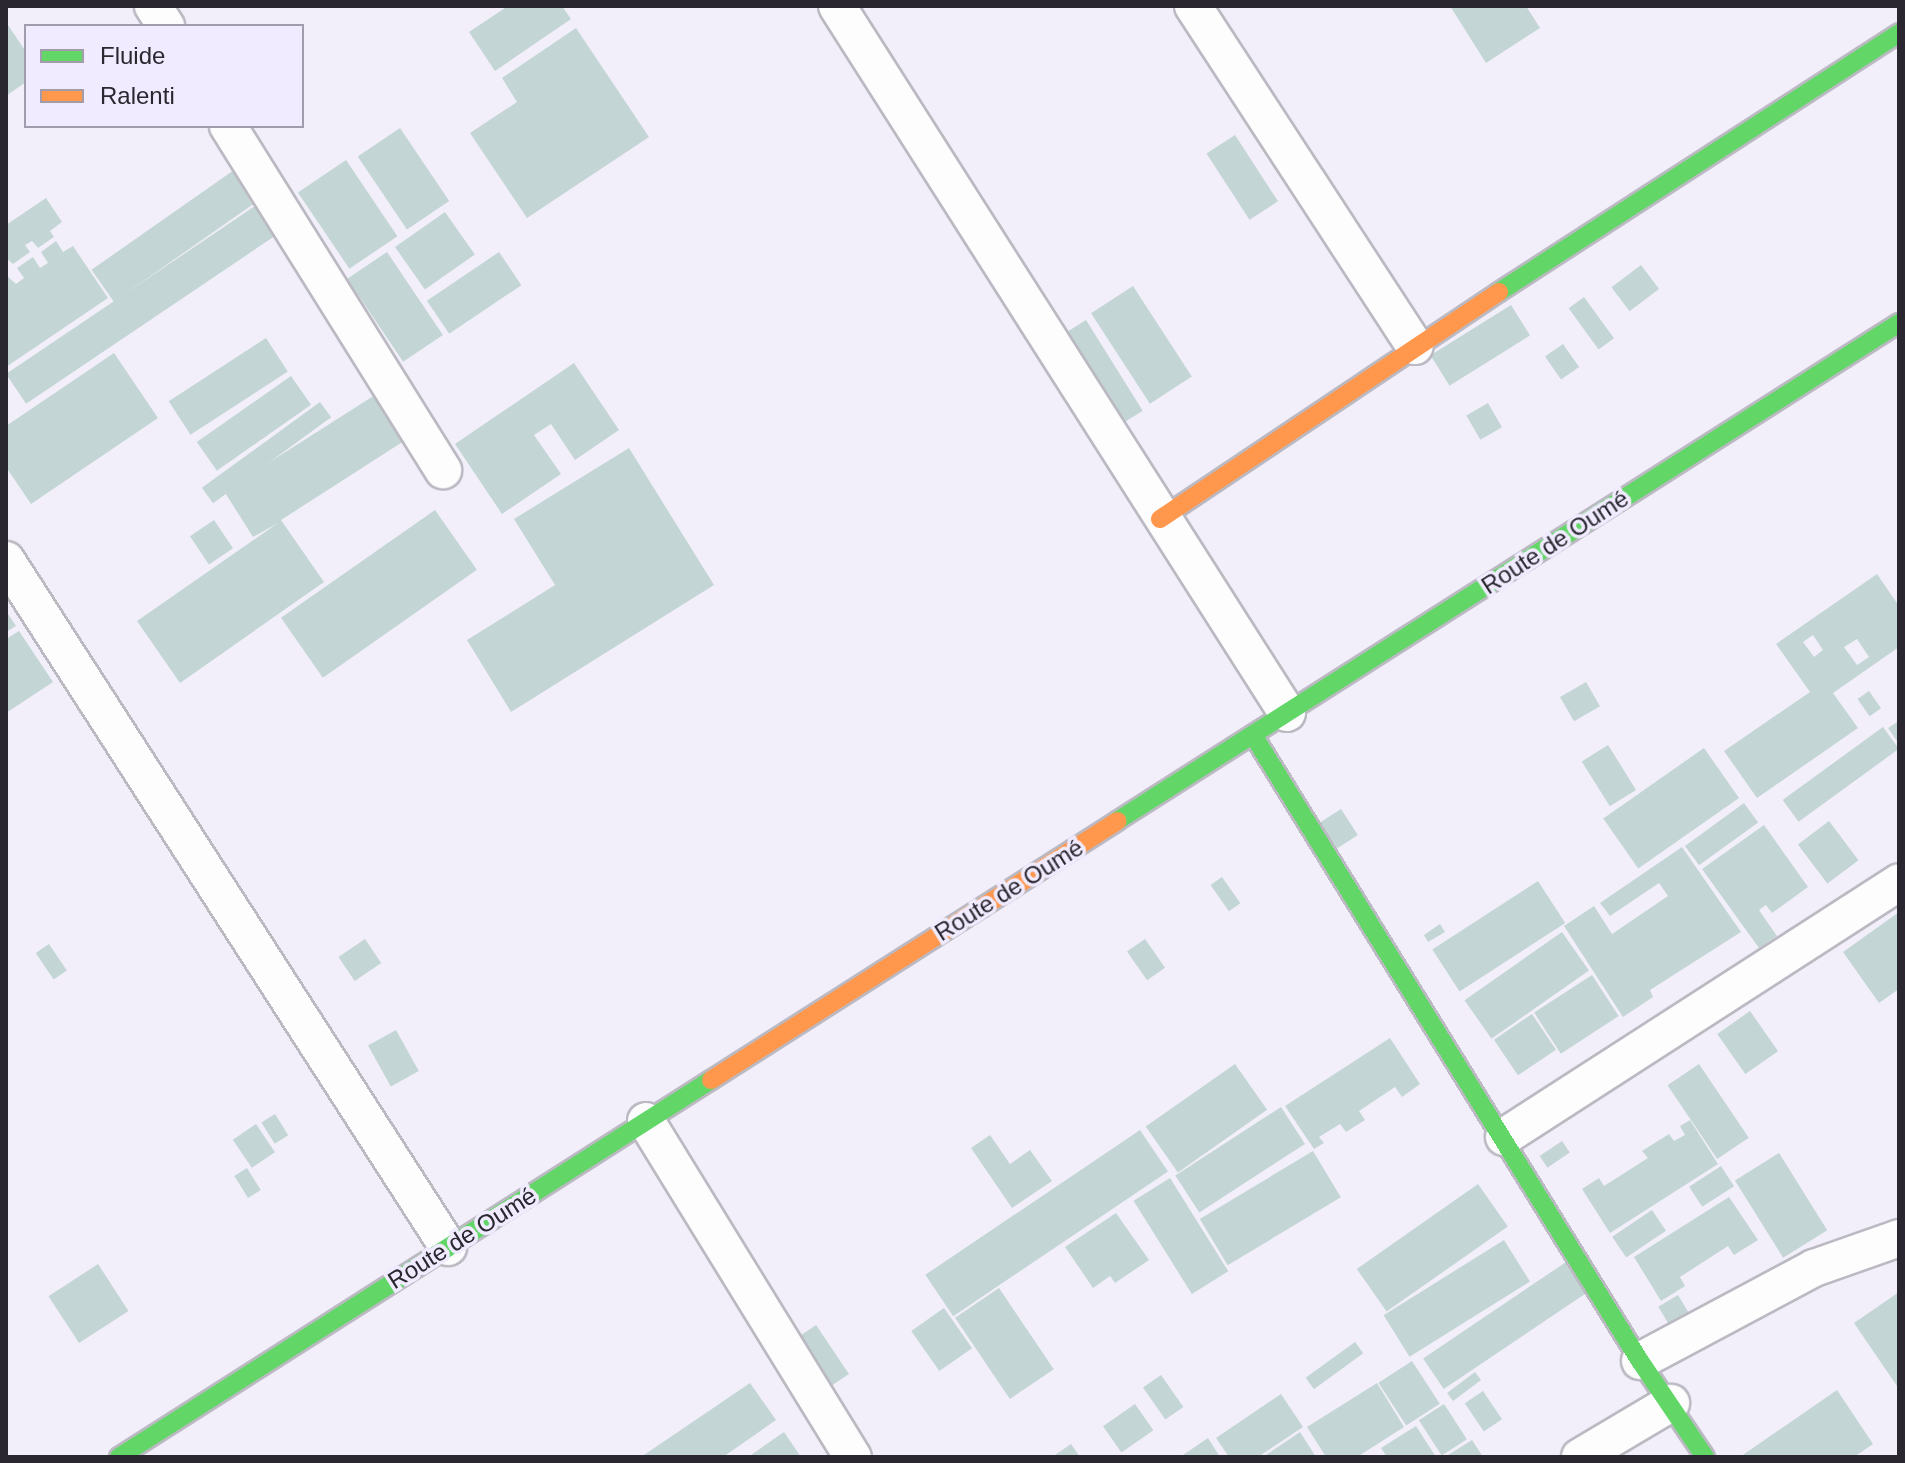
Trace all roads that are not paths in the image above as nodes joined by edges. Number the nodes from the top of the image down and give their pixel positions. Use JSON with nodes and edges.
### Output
{"nodes":[{"id":1,"x":153,"y":6,"type":"edge"},
{"id":2,"x":837,"y":6,"type":"edge"},
{"id":3,"x":1193,"y":6,"type":"edge"},
{"id":4,"x":165,"y":24,"type":"edge"},
{"id":5,"x":1899,"y":33,"type":"edge"},
{"id":6,"x":229,"y":128,"type":"edge"},
{"id":7,"x":1899,"y":323,"type":"edge"},
{"id":8,"x":1415,"y":346,"type":"junction"},
{"id":9,"x":443,"y":470,"type":"dead end"},
{"id":10,"x":1160,"y":519,"type":"junction"},
{"id":11,"x":6,"y":560,"type":"edge"},
{"id":12,"x":1287,"y":713,"type":"junction"},
{"id":13,"x":1253,"y":735,"type":"junction"},
{"id":14,"x":1899,"y":882,"type":"edge"},
{"id":15,"x":646,"y":1121,"type":"junction"},
{"id":16,"x":1504,"y":1137,"type":"junction"},
{"id":17,"x":1899,"y":1238,"type":"edge"},
{"id":18,"x":448,"y":1247,"type":"junction"},
{"id":19,"x":1640,"y":1361,"type":"junction"},
{"id":20,"x":1671,"y":1403,"type":"junction"},
{"id":21,"x":119,"y":1457,"type":"edge"},
{"id":22,"x":853,"y":1457,"type":"edge"},
{"id":23,"x":1580,"y":1457,"type":"edge"},
{"id":24,"x":1705,"y":1457,"type":"edge"}],
"edges":[{"from":1,"to":4,"type":"street"},
{"from":2,"to":10,"type":"street"},
{"from":3,"to":8,"type":"street"},
{"from":5,"to":8,"type":"street"},
{"from":6,"to":9,"type":"street"},
{"from":7,"to":12,"type":"street","name":"Route de Oumé"},
{"from":8,"to":10,"type":"street"},
{"from":10,"to":12,"type":"street"},
{"from":11,"to":18,"type":"street"},
{"from":12,"to":13,"type":"street","name":"Route de Oumé"},
{"from":13,"to":15,"type":"street","name":"Route de Oumé"},
{"from":13,"to":16,"type":"street"},
{"from":14,"to":16,"type":"street"},
{"from":15,"to":18,"type":"street","name":"Route de Oumé"},
{"from":15,"to":22,"type":"street"},
{"from":16,"to":19,"type":"street"},
{"from":17,"to":19,"type":"street"},
{"from":18,"to":21,"type":"street","name":"Route de Oumé"},
{"from":19,"to":20,"type":"street"},
{"from":20,"to":23,"type":"street"},
{"from":20,"to":24,"type":"street"}]}
